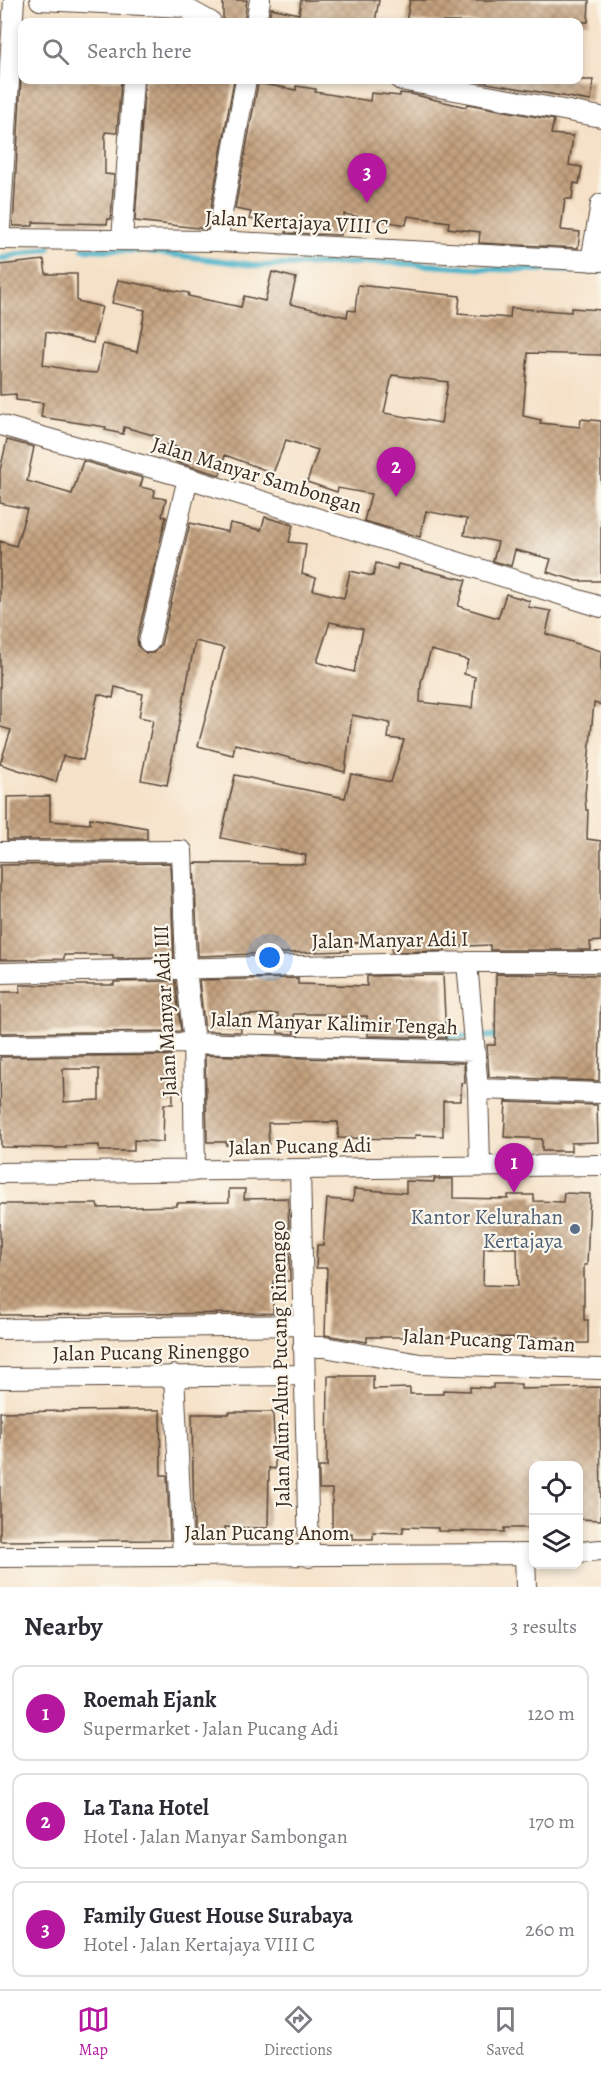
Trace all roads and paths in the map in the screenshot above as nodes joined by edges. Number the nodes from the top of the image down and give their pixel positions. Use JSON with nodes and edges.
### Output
{"nodes":[{"id":1,"x":14,"y":0,"type":"edge"},
{"id":2,"x":40,"y":0,"type":"edge"},
{"id":3,"x":260,"y":0,"type":"edge"},
{"id":4,"x":138,"y":13,"type":"edge"},
{"id":5,"x":205,"y":18,"type":"edge"},
{"id":6,"x":257,"y":18,"type":"edge"},
{"id":7,"x":134,"y":84,"type":"edge"},
{"id":8,"x":245,"y":84,"type":"edge"},
{"id":9,"x":423,"y":84,"type":"edge"},
{"id":10,"x":601,"y":117,"type":"edge"},
{"id":11,"x":601,"y":204,"type":"edge"},
{"id":12,"x":0,"y":228,"type":"edge"},
{"id":13,"x":0,"y":239,"type":"edge"},
{"id":14,"x":122,"y":240,"type":"junction"},
{"id":15,"x":217,"y":241,"type":"junction"},
{"id":16,"x":596,"y":261,"type":"edge"},
{"id":17,"x":0,"y":425,"type":"edge"},
{"id":18,"x":188,"y":478,"type":"junction"},
{"id":19,"x":601,"y":608,"type":"edge"},
{"id":20,"x":149,"y":642,"type":"dead end"},
{"id":21,"x":0,"y":852,"type":"edge"},
{"id":22,"x":467,"y":962,"type":"junction"},
{"id":23,"x":601,"y":962,"type":"edge"},
{"id":24,"x":186,"y":968,"type":"junction"},
{"id":25,"x":0,"y":973,"type":"edge"},
{"id":26,"x":193,"y":1039,"type":"junction"},
{"id":27,"x":474,"y":1043,"type":"junction"},
{"id":28,"x":0,"y":1045,"type":"edge"},
{"id":29,"x":478,"y":1089,"type":"junction"},
{"id":30,"x":601,"y":1093,"type":"edge"},
{"id":31,"x":601,"y":1165,"type":"edge"},
{"id":32,"x":480,"y":1166,"type":"junction"},
{"id":33,"x":300,"y":1170,"type":"junction"},
{"id":34,"x":195,"y":1171,"type":"junction"},
{"id":35,"x":0,"y":1173,"type":"edge"},
{"id":36,"x":302,"y":1325,"type":"junction"},
{"id":37,"x":0,"y":1329,"type":"edge"},
{"id":38,"x":303,"y":1347,"type":"junction"},
{"id":39,"x":601,"y":1369,"type":"edge"},
{"id":40,"x":303,"y":1374,"type":"junction"},
{"id":41,"x":174,"y":1376,"type":"junction"},
{"id":42,"x":0,"y":1378,"type":"edge"},
{"id":43,"x":601,"y":1550,"type":"edge"},
{"id":44,"x":583,"y":1552,"type":"edge"},
{"id":45,"x":529,"y":1554,"type":"edge"},
{"id":46,"x":0,"y":1557,"type":"edge"},
{"id":47,"x":183,"y":1557,"type":"junction"},
{"id":48,"x":309,"y":1557,"type":"junction"},
{"id":49,"x":526,"y":1587,"type":"edge"}],
"edges":[{"from":1,"to":12,"type":"street"},
{"from":2,"to":4,"type":"street"},
{"from":3,"to":6,"type":"street"},
{"from":4,"to":5,"type":"street"},
{"from":7,"to":14,"type":"street"},
{"from":8,"to":15,"type":"street"},
{"from":9,"to":10,"type":"street"},
{"from":11,"to":16,"type":"street"},
{"from":13,"to":14,"type":"street","name":"Jalan Kertajaya VIII C"},
{"from":14,"to":15,"type":"street","name":"Jalan Kertajaya VIII C"},
{"from":15,"to":16,"type":"street","name":"Jalan Kertajaya VIII C"},
{"from":17,"to":18,"type":"street","name":"Jalan Manyar Sambongan"},
{"from":18,"to":19,"type":"street","name":"Jalan Manyar Sambongan"},
{"from":18,"to":20,"type":"street"},
{"from":21,"to":24,"type":"street","name":"Jalan Manyar Adi III"},
{"from":22,"to":23,"type":"street","name":"Jalan Manyar Adi I"},
{"from":22,"to":24,"type":"street","name":"Jalan Manyar Adi I"},
{"from":22,"to":27,"type":"street"},
{"from":24,"to":25,"type":"street","name":"Jalan Manyar Adi I"},
{"from":24,"to":26,"type":"street","name":"Jalan Manyar Adi III"},
{"from":26,"to":27,"type":"street","name":"Jalan Manyar Kalimir Tengah"},
{"from":26,"to":28,"type":"street","name":"Jalan Manyar Kalimir Tengah"},
{"from":26,"to":34,"type":"street","name":"Jalan Manyar Adi III"},
{"from":27,"to":29,"type":"street"},
{"from":29,"to":30,"type":"street"},
{"from":29,"to":32,"type":"street"},
{"from":31,"to":32,"type":"street","name":"Jalan Pucang Adi"},
{"from":32,"to":33,"type":"street","name":"Jalan Pucang Adi"},
{"from":33,"to":34,"type":"street","name":"Jalan Pucang Adi"},
{"from":33,"to":36,"type":"street","name":"Jalan Alun-Alun Pucang Rinenggo"},
{"from":34,"to":35,"type":"street","name":"Jalan Pucang Adi"},
{"from":36,"to":37,"type":"street","name":"Jalan Pucang Rinenggo"},
{"from":36,"to":38,"type":"street","name":"Jalan Alun-Alun Pucang Rinenggo"},
{"from":38,"to":39,"type":"street","name":"Jalan Pucang Taman"},
{"from":38,"to":40,"type":"street","name":"Jalan Alun-Alun Pucang Rinenggo"},
{"from":40,"to":41,"type":"street","name":"Jalan Pucang Rinenggo"},
{"from":40,"to":48,"type":"street","name":"Jalan Alun-Alun Pucang Rinenggo"},
{"from":41,"to":42,"type":"street","name":"Jalan Pucang Rinenggo"},
{"from":41,"to":47,"type":"street"},
{"from":43,"to":44,"type":"street"},
{"from":45,"to":48,"type":"street","name":"Jalan Pucang Anom"},
{"from":45,"to":49,"type":"street"},
{"from":46,"to":47,"type":"street","name":"Jalan Pucang Anom"},
{"from":47,"to":48,"type":"street","name":"Jalan Pucang Anom"}]}
